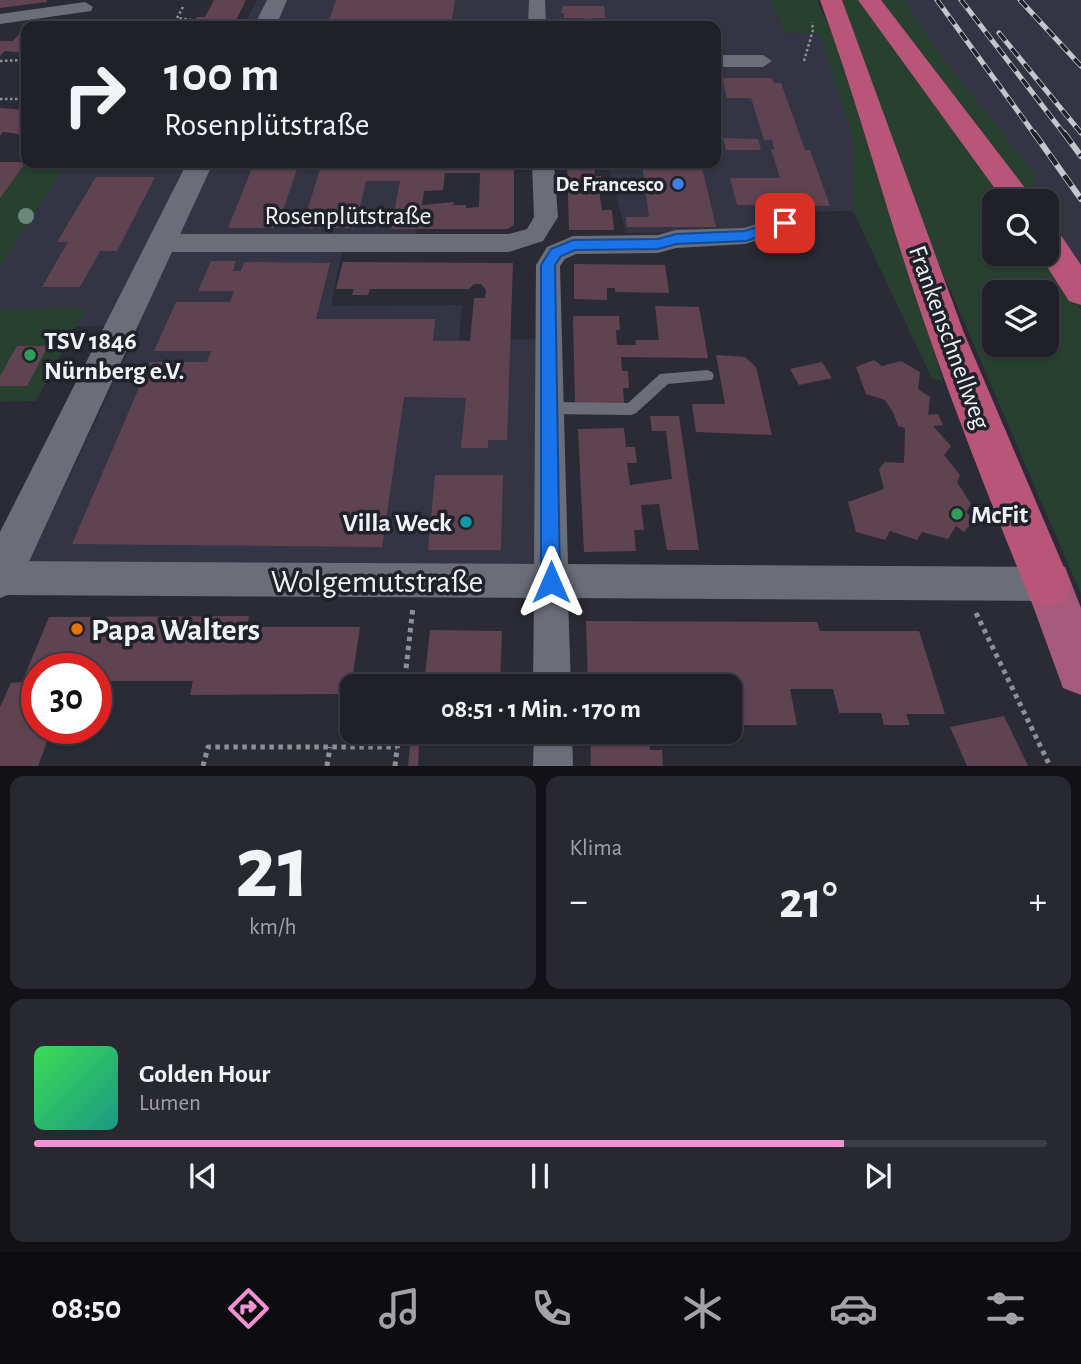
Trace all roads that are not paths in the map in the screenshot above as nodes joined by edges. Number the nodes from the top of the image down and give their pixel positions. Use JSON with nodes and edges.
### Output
{"nodes":[{"id":1,"x":277,"y":0,"type":"edge"},
{"id":2,"x":537,"y":0,"type":"edge"},
{"id":3,"x":831,"y":0,"type":"edge"},
{"id":4,"x":869,"y":0,"type":"edge"},
{"id":5,"x":85,"y":7,"type":"dead end"},
{"id":6,"x":0,"y":19,"type":"edge"},
{"id":7,"x":267,"y":21,"type":"edge"},
{"id":8,"x":537,"y":21,"type":"edge"},
{"id":9,"x":721,"y":61,"type":"edge"},
{"id":10,"x":763,"y":61,"type":"dead end"},
{"id":11,"x":198,"y":168,"type":"edge"},
{"id":12,"x":543,"y":168,"type":"edge"},
{"id":13,"x":1011,"y":189,"type":"edge"},
{"id":14,"x":785,"y":223,"type":"dead end"},
{"id":15,"x":161,"y":243,"type":"junction"},
{"id":16,"x":545,"y":244,"type":"junction"},
{"id":17,"x":1059,"y":259,"type":"edge"},
{"id":18,"x":1081,"y":292,"type":"edge"},
{"id":19,"x":706,"y":376,"type":"dead end"},
{"id":20,"x":549,"y":408,"type":"junction"},
{"id":21,"x":0,"y":577,"type":"edge"},
{"id":22,"x":551,"y":582,"type":"junction"},
{"id":23,"x":1048,"y":584,"type":"junction"},
{"id":24,"x":1081,"y":670,"type":"edge"},
{"id":25,"x":552,"y":674,"type":"edge"},
{"id":26,"x":553,"y":744,"type":"edge"},
{"id":27,"x":553,"y":765,"type":"edge"}],
"edges":[{"from":1,"to":7,"type":"street"},
{"from":2,"to":8,"type":"street"},
{"from":3,"to":23,"type":"highway","name":"Frankenschnellweg"},
{"from":4,"to":13,"type":"highway"},
{"from":5,"to":6,"type":"street"},
{"from":9,"to":10,"type":"street"},
{"from":11,"to":15,"type":"street"},
{"from":12,"to":16,"type":"street"},
{"from":14,"to":16,"type":"street","name":"Rosenplütstraße"},
{"from":15,"to":16,"type":"street","name":"Rosenplütstraße"},
{"from":15,"to":21,"type":"street"},
{"from":16,"to":20,"type":"street"},
{"from":17,"to":18,"type":"highway"},
{"from":19,"to":20,"type":"lane"},
{"from":20,"to":22,"type":"street"},
{"from":21,"to":22,"type":"street","name":"Wolgemutstraße"},
{"from":22,"to":23,"type":"street","name":"Wolgemutstraße"},
{"from":22,"to":25,"type":"street"},
{"from":23,"to":24,"type":"main road","name":"Frankenschnellweg"},
{"from":26,"to":27,"type":"street"}]}
